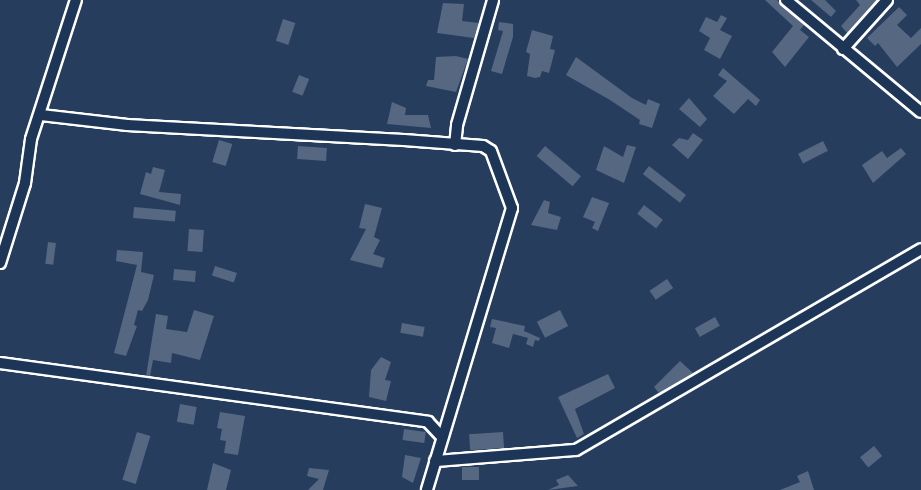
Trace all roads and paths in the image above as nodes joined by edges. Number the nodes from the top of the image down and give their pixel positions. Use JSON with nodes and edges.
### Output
{"nodes":[{"id":1,"x":76,"y":0,"type":"edge"},
{"id":2,"x":493,"y":0,"type":"edge"},
{"id":3,"x":786,"y":0,"type":"edge"},
{"id":4,"x":887,"y":0,"type":"edge"},
{"id":5,"x":843,"y":48,"type":"junction"},
{"id":6,"x":921,"y":112,"type":"edge"},
{"id":7,"x":41,"y":115,"type":"junction"},
{"id":8,"x":455,"y":145,"type":"junction"},
{"id":9,"x":921,"y":249,"type":"edge"},
{"id":10,"x":0,"y":263,"type":"edge"},
{"id":11,"x":0,"y":363,"type":"edge"},
{"id":12,"x":442,"y":437,"type":"junction"},
{"id":13,"x":435,"y":461,"type":"junction"},
{"id":14,"x":427,"y":490,"type":"edge"}],
"edges":[{"from":1,"to":7,"type":"street"},
{"from":2,"to":8,"type":"street"},
{"from":3,"to":5,"type":"street"},
{"from":4,"to":5,"type":"street"},
{"from":5,"to":6,"type":"street"},
{"from":7,"to":8,"type":"street"},
{"from":7,"to":10,"type":"street"},
{"from":8,"to":12,"type":"street"},
{"from":9,"to":13,"type":"street"},
{"from":11,"to":12,"type":"street"},
{"from":12,"to":13,"type":"street"},
{"from":13,"to":14,"type":"street"}]}
